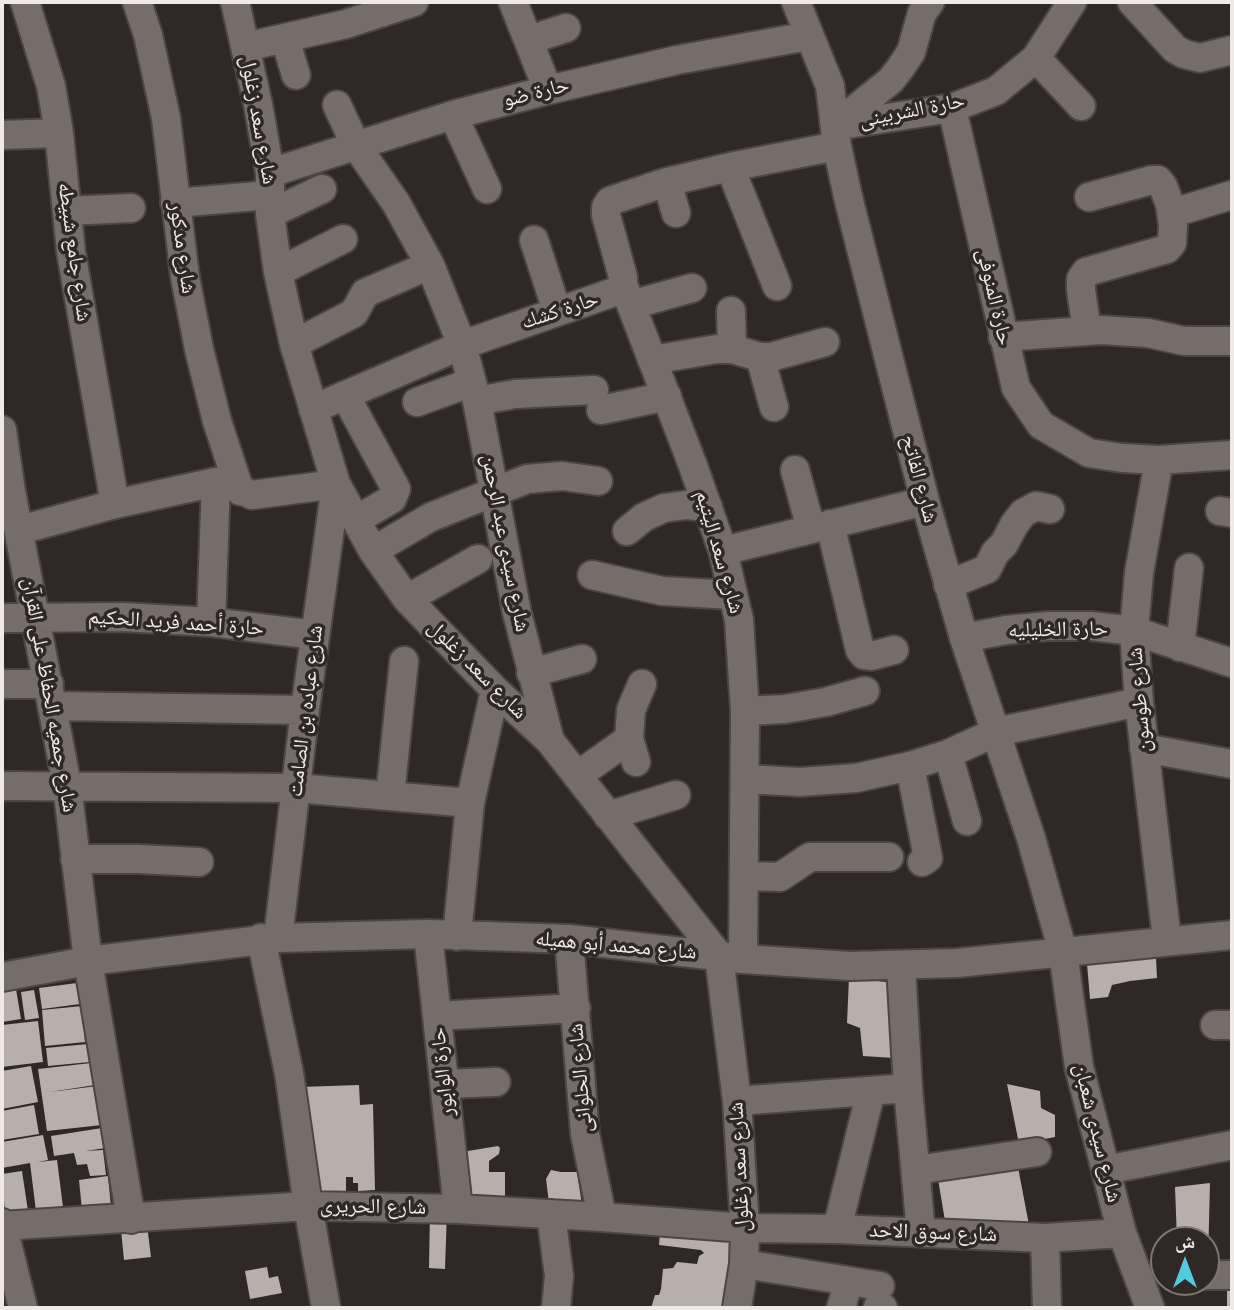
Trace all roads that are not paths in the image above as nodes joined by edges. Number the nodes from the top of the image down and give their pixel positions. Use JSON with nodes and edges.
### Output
{"nodes":[{"id":1,"x":137,"y":2,"type":"edge"},
{"id":2,"x":239,"y":2,"type":"edge"},
{"id":3,"x":414,"y":2,"type":"edge"},
{"id":4,"x":513,"y":2,"type":"edge"},
{"id":5,"x":796,"y":2,"type":"edge"},
{"id":6,"x":1072,"y":2,"type":"edge"},
{"id":7,"x":1136,"y":3,"type":"edge"},
{"id":8,"x":21,"y":4,"type":"edge"},
{"id":9,"x":917,"y":5,"type":"edge"},
{"id":10,"x":566,"y":28,"type":"dead end"},
{"id":11,"x":808,"y":36,"type":"junction"},
{"id":12,"x":285,"y":39,"type":"junction"},
{"id":13,"x":529,"y":40,"type":"junction"},
{"id":14,"x":245,"y":47,"type":"junction"},
{"id":15,"x":1232,"y":52,"type":"edge"},
{"id":16,"x":1036,"y":58,"type":"junction"},
{"id":17,"x":296,"y":75,"type":"dead end"},
{"id":18,"x":548,"y":90,"type":"junction"},
{"id":19,"x":337,"y":105,"type":"dead end"},
{"id":20,"x":1081,"y":106,"type":"dead end"},
{"id":21,"x":952,"y":108,"type":"junction"},
{"id":22,"x":453,"y":115,"type":"junction"},
{"id":23,"x":59,"y":133,"type":"junction"},
{"id":24,"x":2,"y":135,"type":"edge"},
{"id":25,"x":836,"y":136,"type":"junction"},
{"id":26,"x":355,"y":144,"type":"junction"},
{"id":27,"x":730,"y":167,"type":"junction"},
{"id":28,"x":667,"y":182,"type":"junction"},
{"id":29,"x":322,"y":189,"type":"dead end"},
{"id":30,"x":487,"y":189,"type":"dead end"},
{"id":31,"x":270,"y":194,"type":"junction"},
{"id":32,"x":1232,"y":195,"type":"edge"},
{"id":33,"x":1089,"y":197,"type":"dead end"},
{"id":34,"x":176,"y":203,"type":"junction"},
{"id":35,"x":1170,"y":205,"type":"junction"},
{"id":36,"x":131,"y":208,"type":"dead end"},
{"id":37,"x":67,"y":211,"type":"junction"},
{"id":38,"x":676,"y":213,"type":"dead end"},
{"id":39,"x":344,"y":239,"type":"dead end"},
{"id":40,"x":534,"y":240,"type":"dead end"},
{"id":41,"x":430,"y":265,"type":"junction"},
{"id":42,"x":278,"y":272,"type":"junction"},
{"id":43,"x":778,"y":286,"type":"dead end"},
{"id":44,"x":692,"y":288,"type":"dead end"},
{"id":45,"x":627,"y":294,"type":"junction"},
{"id":46,"x":557,"y":311,"type":"junction"},
{"id":47,"x":731,"y":311,"type":"dead end"},
{"id":48,"x":1087,"y":331,"type":"junction"},
{"id":49,"x":1003,"y":337,"type":"junction"},
{"id":50,"x":1232,"y":341,"type":"edge"},
{"id":51,"x":825,"y":342,"type":"dead end"},
{"id":52,"x":294,"y":344,"type":"junction"},
{"id":53,"x":462,"y":345,"type":"junction"},
{"id":54,"x":732,"y":349,"type":"junction"},
{"id":55,"x":760,"y":357,"type":"junction"},
{"id":56,"x":653,"y":360,"type":"junction"},
{"id":57,"x":475,"y":391,"type":"junction"},
{"id":58,"x":345,"y":395,"type":"junction"},
{"id":59,"x":667,"y":396,"type":"junction"},
{"id":60,"x":417,"y":402,"type":"dead end"},
{"id":61,"x":774,"y":407,"type":"dead end"},
{"id":62,"x":313,"y":409,"type":"junction"},
{"id":63,"x":2,"y":443,"type":"edge"},
{"id":64,"x":1232,"y":455,"type":"edge"},
{"id":65,"x":1159,"y":460,"type":"junction"},
{"id":66,"x":795,"y":470,"type":"dead end"},
{"id":67,"x":598,"y":481,"type":"dead end"},
{"id":68,"x":336,"y":484,"type":"junction"},
{"id":69,"x":228,"y":487,"type":"junction"},
{"id":70,"x":494,"y":491,"type":"junction"},
{"id":71,"x":925,"y":501,"type":"junction"},
{"id":72,"x":115,"y":504,"type":"junction"},
{"id":73,"x":708,"y":507,"type":"junction"},
{"id":74,"x":1050,"y":509,"type":"dead end"},
{"id":75,"x":356,"y":520,"type":"junction"},
{"id":76,"x":821,"y":527,"type":"junction"},
{"id":77,"x":19,"y":530,"type":"junction"},
{"id":78,"x":627,"y":531,"type":"dead end"},
{"id":79,"x":373,"y":551,"type":"junction"},
{"id":80,"x":723,"y":551,"type":"junction"},
{"id":81,"x":478,"y":559,"type":"dead end"},
{"id":82,"x":1189,"y":568,"type":"dead end"},
{"id":83,"x":592,"y":575,"type":"dead end"},
{"id":84,"x":948,"y":585,"type":"junction"},
{"id":85,"x":733,"y":595,"type":"junction"},
{"id":86,"x":407,"y":599,"type":"junction"},
{"id":87,"x":36,"y":617,"type":"junction"},
{"id":88,"x":2,"y":618,"type":"edge"},
{"id":89,"x":211,"y":622,"type":"junction"},
{"id":90,"x":1134,"y":631,"type":"junction"},
{"id":91,"x":315,"y":635,"type":"junction"},
{"id":92,"x":964,"y":638,"type":"junction"},
{"id":93,"x":1180,"y":647,"type":"junction"},
{"id":94,"x":894,"y":650,"type":"dead end"},
{"id":95,"x":582,"y":659,"type":"dead end"},
{"id":96,"x":404,"y":661,"type":"dead end"},
{"id":97,"x":1232,"y":663,"type":"edge"},
{"id":98,"x":531,"y":673,"type":"junction"},
{"id":99,"x":2,"y":684,"type":"edge"},
{"id":100,"x":642,"y":684,"type":"dead end"},
{"id":101,"x":495,"y":690,"type":"junction"},
{"id":102,"x":865,"y":691,"type":"dead end"},
{"id":103,"x":51,"y":695,"type":"junction"},
{"id":104,"x":1139,"y":702,"type":"junction"},
{"id":105,"x":305,"y":710,"type":"junction"},
{"id":106,"x":745,"y":710,"type":"junction"},
{"id":107,"x":996,"y":732,"type":"junction"},
{"id":108,"x":550,"y":741,"type":"junction"},
{"id":109,"x":1144,"y":748,"type":"junction"},
{"id":110,"x":948,"y":754,"type":"junction"},
{"id":111,"x":1232,"y":764,"type":"edge"},
{"id":112,"x":910,"y":766,"type":"junction"},
{"id":113,"x":577,"y":776,"type":"junction"},
{"id":114,"x":745,"y":779,"type":"junction"},
{"id":115,"x":66,"y":785,"type":"junction"},
{"id":116,"x":2,"y":786,"type":"edge"},
{"id":117,"x":296,"y":788,"type":"junction"},
{"id":118,"x":676,"y":795,"type":"dead end"},
{"id":119,"x":390,"y":796,"type":"junction"},
{"id":120,"x":470,"y":803,"type":"junction"},
{"id":121,"x":608,"y":816,"type":"junction"},
{"id":122,"x":967,"y":821,"type":"dead end"},
{"id":123,"x":888,"y":857,"type":"dead end"},
{"id":124,"x":75,"y":859,"type":"junction"},
{"id":125,"x":199,"y":862,"type":"dead end"},
{"id":126,"x":922,"y":862,"type":"dead end"},
{"id":127,"x":744,"y":876,"type":"junction"},
{"id":128,"x":428,"y":934,"type":"junction"},
{"id":129,"x":1232,"y":935,"type":"edge"},
{"id":130,"x":457,"y":936,"type":"junction"},
{"id":131,"x":269,"y":938,"type":"junction"},
{"id":132,"x":569,"y":939,"type":"junction"},
{"id":133,"x":1167,"y":940,"type":"junction"},
{"id":134,"x":1063,"y":952,"type":"junction"},
{"id":135,"x":731,"y":958,"type":"junction"},
{"id":136,"x":88,"y":961,"type":"junction"},
{"id":137,"x":901,"y":965,"type":"junction"},
{"id":138,"x":2,"y":977,"type":"edge"},
{"id":139,"x":576,"y":1008,"type":"junction"},
{"id":140,"x":437,"y":1016,"type":"junction"},
{"id":141,"x":496,"y":1082,"type":"dead end"},
{"id":142,"x":444,"y":1084,"type":"junction"},
{"id":143,"x":908,"y":1088,"type":"junction"},
{"id":144,"x":871,"y":1091,"type":"junction"},
{"id":145,"x":737,"y":1101,"type":"junction"},
{"id":146,"x":1232,"y":1144,"type":"edge"},
{"id":147,"x":1037,"y":1152,"type":"dead end"},
{"id":148,"x":916,"y":1170,"type":"junction"},
{"id":149,"x":1106,"y":1170,"type":"junction"},
{"id":150,"x":307,"y":1206,"type":"junction"},
{"id":151,"x":458,"y":1209,"type":"junction"},
{"id":152,"x":551,"y":1214,"type":"junction"},
{"id":153,"x":602,"y":1217,"type":"junction"},
{"id":154,"x":131,"y":1219,"type":"junction"},
{"id":155,"x":2,"y":1225,"type":"edge"},
{"id":156,"x":745,"y":1228,"type":"junction"},
{"id":157,"x":837,"y":1229,"type":"junction"},
{"id":158,"x":920,"y":1233,"type":"junction"},
{"id":159,"x":1122,"y":1233,"type":"junction"},
{"id":160,"x":1045,"y":1238,"type":"junction"},
{"id":161,"x":744,"y":1264,"type":"junction"},
{"id":162,"x":1150,"y":1275,"type":"edge"},
{"id":163,"x":849,"y":1281,"type":"junction"},
{"id":164,"x":880,"y":1300,"type":"edge"},
{"id":165,"x":23,"y":1308,"type":"edge"},
{"id":166,"x":320,"y":1308,"type":"edge"},
{"id":167,"x":555,"y":1308,"type":"edge"},
{"id":168,"x":737,"y":1308,"type":"edge"},
{"id":169,"x":841,"y":1308,"type":"edge"},
{"id":170,"x":1046,"y":1308,"type":"edge"}],
"edges":[{"from":1,"to":34,"type":"street","name":"شارع مدكور"},
{"from":2,"to":14,"type":"street","name":"شارع سعد زغلول"},
{"from":3,"to":12,"type":"street"},
{"from":4,"to":13,"type":"street"},
{"from":5,"to":11,"type":"street","name":"شارع الفاتح"},
{"from":6,"to":16,"type":"street","name":"حارة الشربينى"},
{"from":7,"to":15,"type":"street"},
{"from":8,"to":23,"type":"street","name":"شارع جامع شبيطه"},
{"from":9,"to":25,"type":"street"},
{"from":10,"to":13,"type":"street"},
{"from":11,"to":18,"type":"street","name":"حارة ضو"},
{"from":11,"to":25,"type":"street","name":"شارع الفاتح"},
{"from":12,"to":14,"type":"street"},
{"from":12,"to":17,"type":"street"},
{"from":13,"to":18,"type":"street"},
{"from":14,"to":31,"type":"street","name":"شارع سعد زغلول"},
{"from":16,"to":20,"type":"street"},
{"from":16,"to":21,"type":"street","name":"حارة الشربينى"},
{"from":18,"to":22,"type":"street","name":"حارة ضو"},
{"from":19,"to":26,"type":"street","name":"شارع سيدى عبد الرحمن"},
{"from":21,"to":25,"type":"street","name":"حارة الشربينى"},
{"from":21,"to":49,"type":"street","name":"حارة المنوفى"},
{"from":22,"to":26,"type":"street","name":"حارة ضو"},
{"from":22,"to":30,"type":"street"},
{"from":23,"to":24,"type":"street"},
{"from":23,"to":37,"type":"street","name":"شارع جامع شبيطه"},
{"from":25,"to":27,"type":"street","name":"حارة كشك"},
{"from":25,"to":71,"type":"street","name":"شارع الفاتح"},
{"from":26,"to":31,"type":"street","name":"حارة ضو"},
{"from":26,"to":41,"type":"street","name":"شارع سيدى عبد الرحمن"},
{"from":27,"to":28,"type":"street","name":"حارة كشك"},
{"from":27,"to":43,"type":"street"},
{"from":28,"to":38,"type":"street"},
{"from":28,"to":45,"type":"street","name":"حارة كشك"},
{"from":29,"to":31,"type":"street"},
{"from":31,"to":34,"type":"street"},
{"from":31,"to":42,"type":"street","name":"شارع سعد زغلول"},
{"from":32,"to":35,"type":"street"},
{"from":33,"to":35,"type":"street"},
{"from":34,"to":69,"type":"street","name":"شارع مدكور"},
{"from":35,"to":48,"type":"street"},
{"from":36,"to":37,"type":"street"},
{"from":37,"to":72,"type":"street","name":"شارع جامع شبيطه"},
{"from":39,"to":42,"type":"street"},
{"from":40,"to":46,"type":"street"},
{"from":41,"to":52,"type":"street"},
{"from":41,"to":53,"type":"street","name":"شارع سيدى عبد الرحمن"},
{"from":42,"to":52,"type":"street","name":"شارع سعد زغلول"},
{"from":44,"to":45,"type":"street","name":"حارة كشك"},
{"from":45,"to":46,"type":"street","name":"حارة كشك"},
{"from":45,"to":56,"type":"street","name":"شارع سعد اليتيم"},
{"from":46,"to":53,"type":"street","name":"حارة كشك"},
{"from":47,"to":54,"type":"street"},
{"from":48,"to":49,"type":"street"},
{"from":48,"to":50,"type":"street"},
{"from":49,"to":65,"type":"street","name":"حارة المنوفى"},
{"from":51,"to":55,"type":"street"},
{"from":52,"to":62,"type":"street","name":"شارع سعد زغلول"},
{"from":53,"to":57,"type":"street","name":"شارع سيدى عبد الرحمن"},
{"from":53,"to":58,"type":"street","name":"حارة كشك"},
{"from":54,"to":55,"type":"street"},
{"from":54,"to":56,"type":"street"},
{"from":55,"to":61,"type":"street"},
{"from":56,"to":59,"type":"street","name":"شارع سعد اليتيم"},
{"from":57,"to":59,"type":"street"},
{"from":57,"to":60,"type":"street"},
{"from":57,"to":70,"type":"street","name":"شارع سيدى عبد الرحمن"},
{"from":58,"to":62,"type":"street","name":"حارة كشك"},
{"from":58,"to":75,"type":"street"},
{"from":59,"to":73,"type":"street","name":"شارع سعد اليتيم"},
{"from":62,"to":68,"type":"street","name":"شارع سعد زغلول"},
{"from":63,"to":77,"type":"street","name":"شارع جمعيه الحفاظ على القرآن"},
{"from":64,"to":65,"type":"street"},
{"from":65,"to":90,"type":"street","name":"شارع طوسون"},
{"from":66,"to":76,"type":"street"},
{"from":67,"to":70,"type":"street"},
{"from":68,"to":69,"type":"street"},
{"from":68,"to":75,"type":"street","name":"شارع سعد زغلول"},
{"from":68,"to":91,"type":"street","name":"شارع عباده بن الصامت"},
{"from":69,"to":72,"type":"street"},
{"from":69,"to":89,"type":"street"},
{"from":70,"to":79,"type":"street"},
{"from":70,"to":98,"type":"street","name":"شارع سيدى عبد الرحمن"},
{"from":71,"to":76,"type":"street"},
{"from":71,"to":84,"type":"street","name":"شارع الفاتح"},
{"from":72,"to":77,"type":"street"},
{"from":73,"to":78,"type":"street"},
{"from":73,"to":80,"type":"street","name":"شارع سعد اليتيم"},
{"from":74,"to":84,"type":"street"},
{"from":75,"to":79,"type":"street","name":"شارع سعد زغلول"},
{"from":76,"to":80,"type":"street"},
{"from":76,"to":94,"type":"street"},
{"from":77,"to":87,"type":"street","name":"شارع جمعيه الحفاظ على القرآن"},
{"from":79,"to":86,"type":"street","name":"شارع سعد زغلول"},
{"from":80,"to":85,"type":"street","name":"شارع سعد اليتيم"},
{"from":81,"to":86,"type":"street"},
{"from":82,"to":93,"type":"street"},
{"from":83,"to":85,"type":"street"},
{"from":84,"to":92,"type":"street","name":"شارع الفاتح"},
{"from":85,"to":106,"type":"street","name":"شارع سعد اليتيم"},
{"from":86,"to":101,"type":"street","name":"شارع سعد زغلول"},
{"from":87,"to":88,"type":"street","name":"حارة أحمد فريد الحكيم"},
{"from":87,"to":89,"type":"street","name":"حارة أحمد فريد الحكيم"},
{"from":87,"to":103,"type":"street","name":"شارع جمعيه الحفاظ على القرآن"},
{"from":89,"to":91,"type":"street","name":"حارة أحمد فريد الحكيم"},
{"from":90,"to":92,"type":"street","name":"حارة الخليليه"},
{"from":90,"to":93,"type":"street","name":"حارة الخليليه"},
{"from":90,"to":104,"type":"street","name":"شارع طوسون"},
{"from":91,"to":105,"type":"street","name":"شارع عباده بن الصامت"},
{"from":92,"to":107,"type":"street","name":"شارع الفاتح"},
{"from":93,"to":97,"type":"street","name":"حارة الخليليه"},
{"from":95,"to":98,"type":"street"},
{"from":96,"to":119,"type":"street"},
{"from":98,"to":108,"type":"street","name":"شارع سيدى عبد الرحمن"},
{"from":99,"to":103,"type":"street"},
{"from":100,"to":113,"type":"street"},
{"from":101,"to":108,"type":"street","name":"شارع سعد زغلول"},
{"from":101,"to":120,"type":"street"},
{"from":102,"to":106,"type":"street"},
{"from":103,"to":105,"type":"street"},
{"from":103,"to":115,"type":"street","name":"شارع جمعيه الحفاظ على القرآن"},
{"from":104,"to":107,"type":"street"},
{"from":104,"to":109,"type":"street","name":"شارع طوسون"},
{"from":105,"to":117,"type":"street","name":"شارع عباده بن الصامت"},
{"from":106,"to":114,"type":"street","name":"شارع سعد اليتيم"},
{"from":107,"to":110,"type":"street"},
{"from":107,"to":134,"type":"street","name":"شارع الفاتح"},
{"from":108,"to":113,"type":"street","name":"شارع سعد زغلول"},
{"from":109,"to":111,"type":"street"},
{"from":109,"to":133,"type":"street","name":"شارع طوسون"},
{"from":110,"to":112,"type":"street"},
{"from":110,"to":122,"type":"street"},
{"from":112,"to":114,"type":"street"},
{"from":112,"to":126,"type":"street"},
{"from":113,"to":121,"type":"street","name":"شارع سعد زغلول"},
{"from":114,"to":127,"type":"street","name":"شارع سعد اليتيم"},
{"from":115,"to":116,"type":"street"},
{"from":115,"to":117,"type":"street"},
{"from":115,"to":124,"type":"street","name":"شارع جمعيه الحفاظ على القرآن"},
{"from":117,"to":119,"type":"street"},
{"from":117,"to":131,"type":"street","name":"شارع عباده بن الصامت"},
{"from":118,"to":121,"type":"street"},
{"from":119,"to":120,"type":"street"},
{"from":120,"to":130,"type":"street"},
{"from":121,"to":135,"type":"street","name":"شارع سعد زغلول"},
{"from":123,"to":127,"type":"street"},
{"from":124,"to":125,"type":"street"},
{"from":124,"to":136,"type":"street","name":"شارع جمعيه الحفاظ على القرآن"},
{"from":127,"to":135,"type":"street","name":"شارع سعد اليتيم"},
{"from":128,"to":130,"type":"street","name":"شارع محمد أبو هميله"},
{"from":128,"to":131,"type":"street","name":"شارع محمد أبو هميله"},
{"from":128,"to":140,"type":"street","name":"حارة الوابور"},
{"from":129,"to":133,"type":"street","name":"شارع محمد أبو هميله"},
{"from":130,"to":132,"type":"street","name":"شارع محمد أبو هميله"},
{"from":131,"to":136,"type":"street","name":"شارع محمد أبو هميله"},
{"from":131,"to":150,"type":"street","name":"شارع عباده بن الصامت"},
{"from":132,"to":135,"type":"street","name":"شارع محمد أبو هميله"},
{"from":132,"to":139,"type":"street","name":"شارع الحلوانى"},
{"from":133,"to":134,"type":"street","name":"شارع محمد أبو هميله"},
{"from":134,"to":137,"type":"street","name":"شارع محمد أبو هميله"},
{"from":134,"to":149,"type":"street","name":"شارع سيدى شعبان"},
{"from":135,"to":137,"type":"street","name":"شارع محمد أبو هميله"},
{"from":135,"to":145,"type":"street","name":"شارع سعد زغلول"},
{"from":136,"to":138,"type":"street","name":"شارع محمد أبو هميله"},
{"from":136,"to":154,"type":"street","name":"شارع جمعيه الحفاظ على القرآن"},
{"from":137,"to":143,"type":"street"},
{"from":139,"to":140,"type":"street"},
{"from":139,"to":153,"type":"street","name":"شارع الحلوانى"},
{"from":140,"to":142,"type":"street","name":"حارة الوابور"},
{"from":141,"to":142,"type":"street"},
{"from":142,"to":151,"type":"street","name":"حارة الوابور"},
{"from":143,"to":144,"type":"street"},
{"from":143,"to":148,"type":"street"},
{"from":144,"to":145,"type":"street"},
{"from":144,"to":157,"type":"street"},
{"from":145,"to":156,"type":"street","name":"شارع سعد زغلول"},
{"from":146,"to":149,"type":"street"},
{"from":147,"to":148,"type":"street"},
{"from":148,"to":158,"type":"street"},
{"from":149,"to":159,"type":"street","name":"شارع سيدى شعبان"},
{"from":150,"to":151,"type":"street","name":"شارع الحريرى"},
{"from":150,"to":154,"type":"street","name":"شارع الحريرى"},
{"from":150,"to":166,"type":"street","name":"شارع عباده بن الصامت"},
{"from":151,"to":152,"type":"street","name":"شارع الحريرى"},
{"from":152,"to":153,"type":"street","name":"شارع الحريرى"},
{"from":152,"to":167,"type":"street"},
{"from":153,"to":156,"type":"street","name":"شارع الحريرى"},
{"from":154,"to":155,"type":"street","name":"شارع الحريرى"},
{"from":155,"to":165,"type":"street"},
{"from":156,"to":157,"type":"street","name":"شارع سوق الاحد"},
{"from":156,"to":161,"type":"street","name":"شارع سعد زغلول"},
{"from":157,"to":158,"type":"street","name":"شارع سوق الاحد"},
{"from":158,"to":160,"type":"street","name":"شارع سوق الاحد"},
{"from":159,"to":160,"type":"street","name":"شارع سوق الاحد"},
{"from":159,"to":162,"type":"street","name":"شارع سيدى شعبان"},
{"from":160,"to":170,"type":"street"},
{"from":161,"to":163,"type":"street"},
{"from":161,"to":168,"type":"street","name":"شارع سعد زغلول"},
{"from":163,"to":164,"type":"street"},
{"from":163,"to":169,"type":"street"}]}
